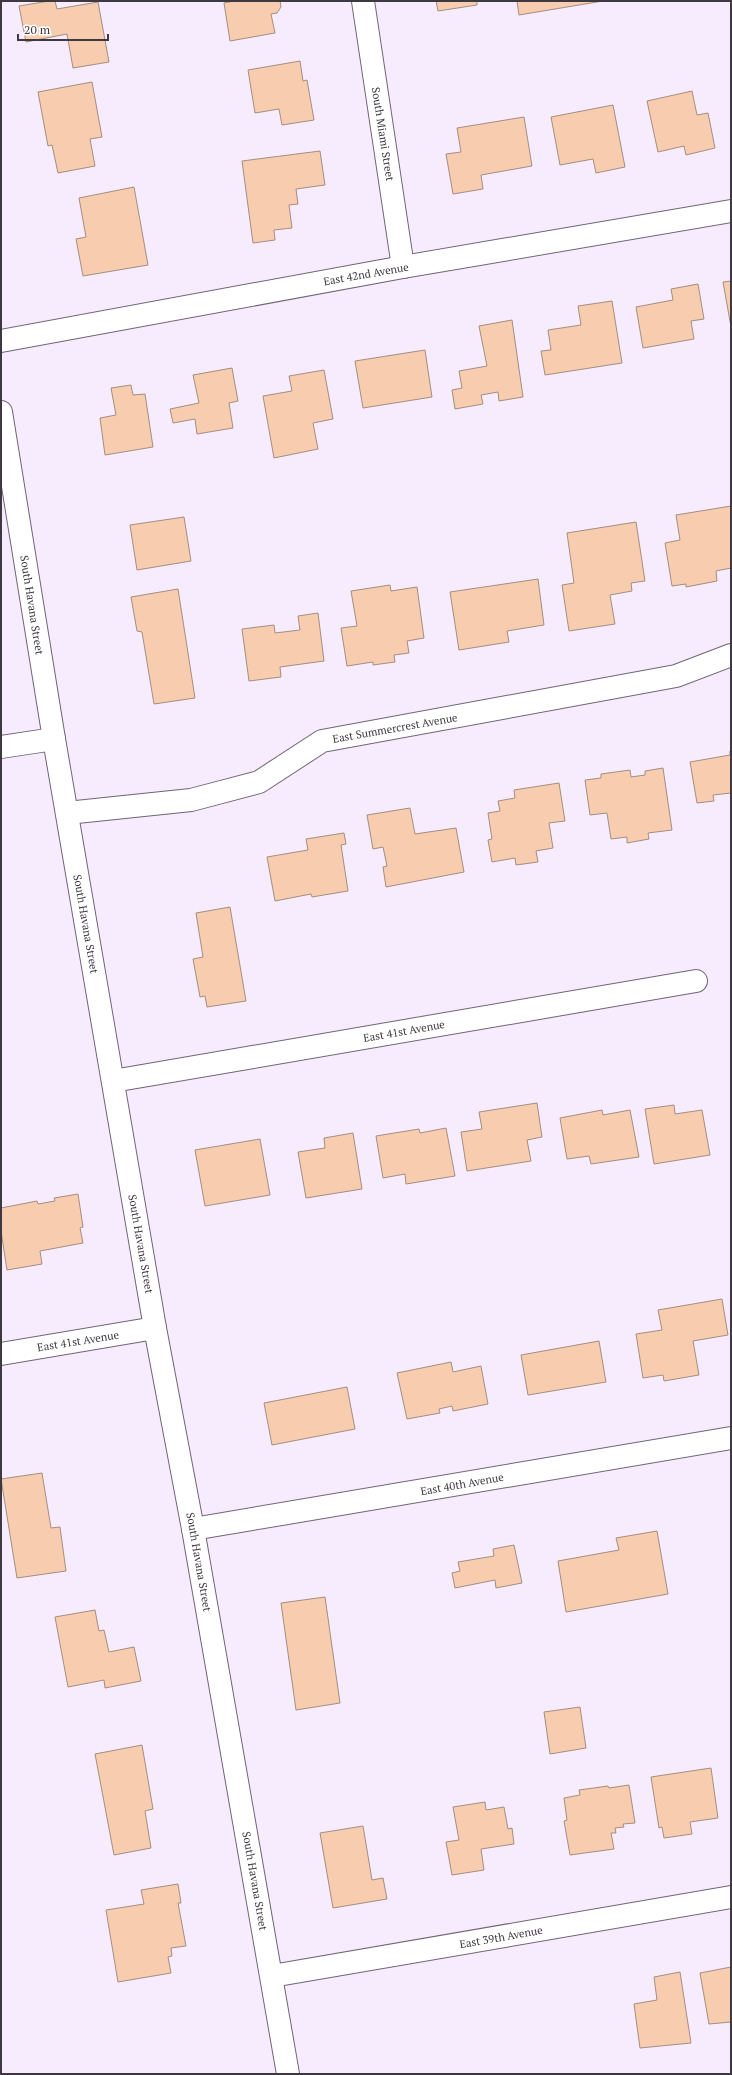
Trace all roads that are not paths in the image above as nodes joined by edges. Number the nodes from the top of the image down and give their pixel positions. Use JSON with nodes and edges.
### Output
{"nodes":[{"id":1,"x":363,"y":1,"type":"edge"},
{"id":2,"x":731,"y":211,"type":"edge"},
{"id":3,"x":403,"y":267,"type":"junction"},
{"id":4,"x":1,"y":340,"type":"edge"},
{"id":5,"x":1,"y":412,"type":"edge"},
{"id":6,"x":731,"y":655,"type":"edge"},
{"id":7,"x":54,"y":739,"type":"junction"},
{"id":8,"x":1,"y":747,"type":"edge"},
{"id":9,"x":67,"y":813,"type":"junction"},
{"id":10,"x":696,"y":980,"type":"dead end"},
{"id":11,"x":113,"y":1081,"type":"junction"},
{"id":12,"x":155,"y":1328,"type":"junction"},
{"id":13,"x":1,"y":1354,"type":"edge"},
{"id":14,"x":731,"y":1438,"type":"edge"},
{"id":15,"x":193,"y":1530,"type":"junction"},
{"id":16,"x":731,"y":1897,"type":"edge"},
{"id":17,"x":272,"y":1976,"type":"junction"},
{"id":18,"x":288,"y":2074,"type":"edge"}],
"edges":[{"from":1,"to":3,"type":"street","name":"South Miami Street"},
{"from":2,"to":3,"type":"street","name":"East 42nd Avenue"},
{"from":3,"to":4,"type":"street","name":"East 42nd Avenue"},
{"from":5,"to":7,"type":"street","name":"South Havana Street"},
{"from":6,"to":9,"type":"street","name":"East Summercrest Avenue"},
{"from":7,"to":8,"type":"street"},
{"from":7,"to":9,"type":"street","name":"South Havana Street"},
{"from":9,"to":11,"type":"street","name":"South Havana Street"},
{"from":10,"to":11,"type":"street","name":"East 41st Avenue"},
{"from":11,"to":12,"type":"street","name":"South Havana Street"},
{"from":12,"to":13,"type":"street","name":"East 41st Avenue"},
{"from":12,"to":15,"type":"street","name":"South Havana Street"},
{"from":14,"to":15,"type":"street","name":"East 40th Avenue"},
{"from":15,"to":17,"type":"street","name":"South Havana Street"},
{"from":16,"to":17,"type":"street","name":"East 39th Avenue"},
{"from":17,"to":18,"type":"street","name":"South Havana Street"}]}
